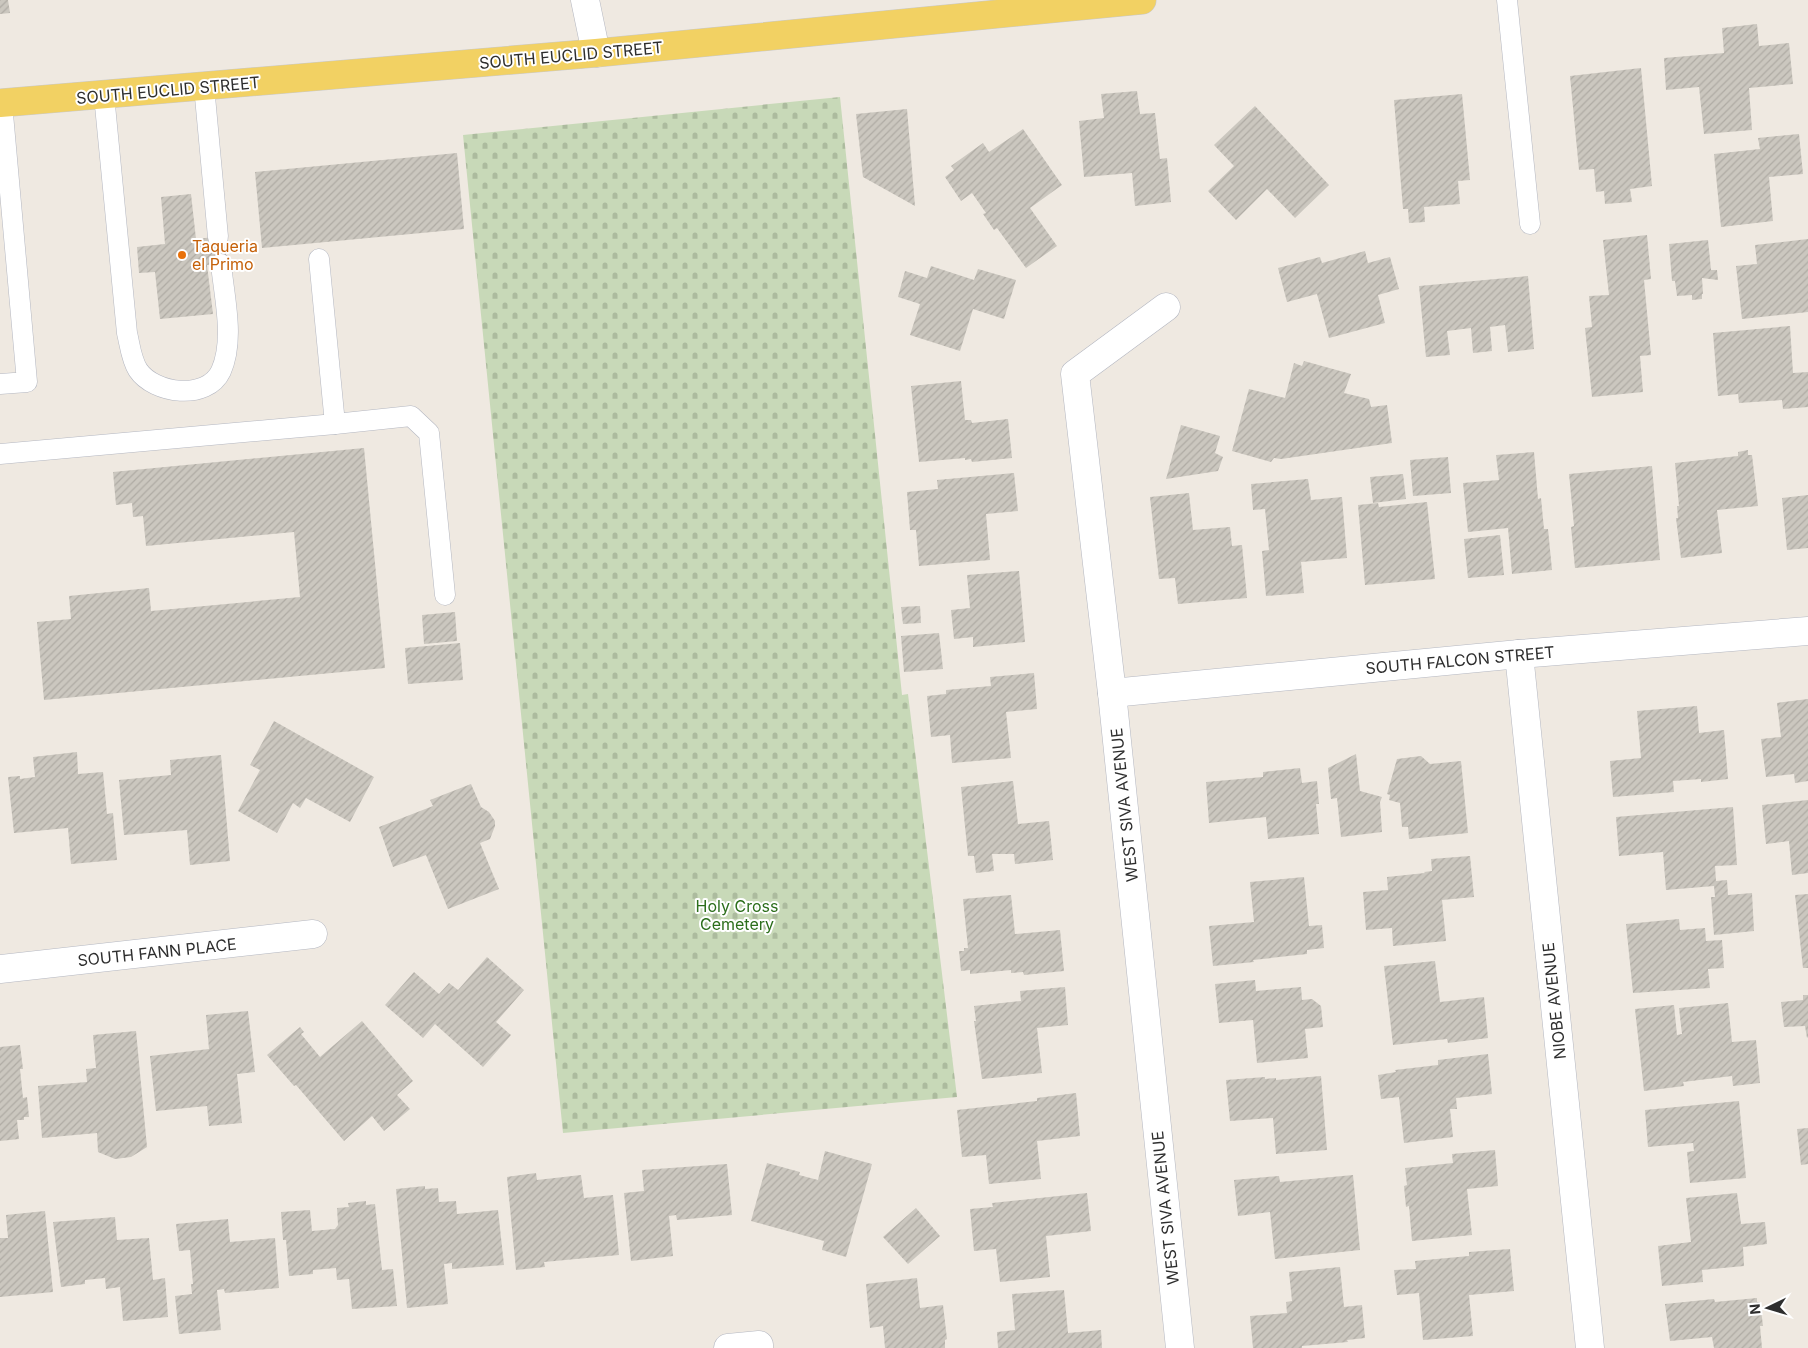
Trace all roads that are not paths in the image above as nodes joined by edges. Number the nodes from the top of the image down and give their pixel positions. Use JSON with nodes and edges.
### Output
{"nodes":[{"id":1,"x":585,"y":0,"type":"edge"},
{"id":2,"x":1142,"y":0,"type":"edge"},
{"id":3,"x":1507,"y":0,"type":"edge"},
{"id":4,"x":596,"y":54,"type":"junction"},
{"id":5,"x":204,"y":86,"type":"junction"},
{"id":6,"x":104,"y":95,"type":"junction"},
{"id":7,"x":1,"y":103,"type":"edge"},
{"id":8,"x":1530,"y":224,"type":"dead end"},
{"id":9,"x":218,"y":237,"type":"dead end"},
{"id":10,"x":319,"y":259,"type":"dead end"},
{"id":11,"x":221,"y":264,"type":"dead end"},
{"id":12,"x":1166,"y":307,"type":"dead end"},
{"id":13,"x":0,"y":384,"type":"edge"},
{"id":14,"x":335,"y":424,"type":"junction"},
{"id":15,"x":0,"y":454,"type":"edge"},
{"id":16,"x":445,"y":595,"type":"dead end"},
{"id":17,"x":1808,"y":631,"type":"edge"},
{"id":18,"x":1519,"y":654,"type":"junction"},
{"id":19,"x":1112,"y":693,"type":"junction"},
{"id":20,"x":314,"y":934,"type":"dead end"},
{"id":21,"x":0,"y":969,"type":"edge"},
{"id":22,"x":759,"y":1346,"type":"edge"},
{"id":23,"x":728,"y":1348,"type":"edge"},
{"id":24,"x":1180,"y":1348,"type":"edge"},
{"id":25,"x":1590,"y":1348,"type":"edge"}],
"edges":[{"from":1,"to":4,"type":"street"},
{"from":2,"to":4,"type":"main road","name":"SOUTH EUCLID STREET"},
{"from":3,"to":8,"type":"lane"},
{"from":4,"to":5,"type":"main road","name":"SOUTH EUCLID STREET"},
{"from":5,"to":6,"type":"main road","name":"SOUTH EUCLID STREET"},
{"from":5,"to":9,"type":"lane"},
{"from":6,"to":7,"type":"main road","name":"SOUTH EUCLID STREET"},
{"from":6,"to":11,"type":"lane"},
{"from":7,"to":13,"type":"lane"},
{"from":10,"to":14,"type":"lane"},
{"from":12,"to":19,"type":"street","name":"WEST SIVA AVENUE"},
{"from":14,"to":15,"type":"lane"},
{"from":14,"to":16,"type":"lane"},
{"from":17,"to":18,"type":"street","name":"SOUTH FALCON STREET"},
{"from":18,"to":19,"type":"street","name":"SOUTH FALCON STREET"},
{"from":18,"to":25,"type":"street","name":"NIOBE AVENUE"},
{"from":19,"to":24,"type":"street","name":"WEST SIVA AVENUE"},
{"from":20,"to":21,"type":"street","name":"SOUTH FANN PLACE"},
{"from":22,"to":23,"type":"street"}]}
